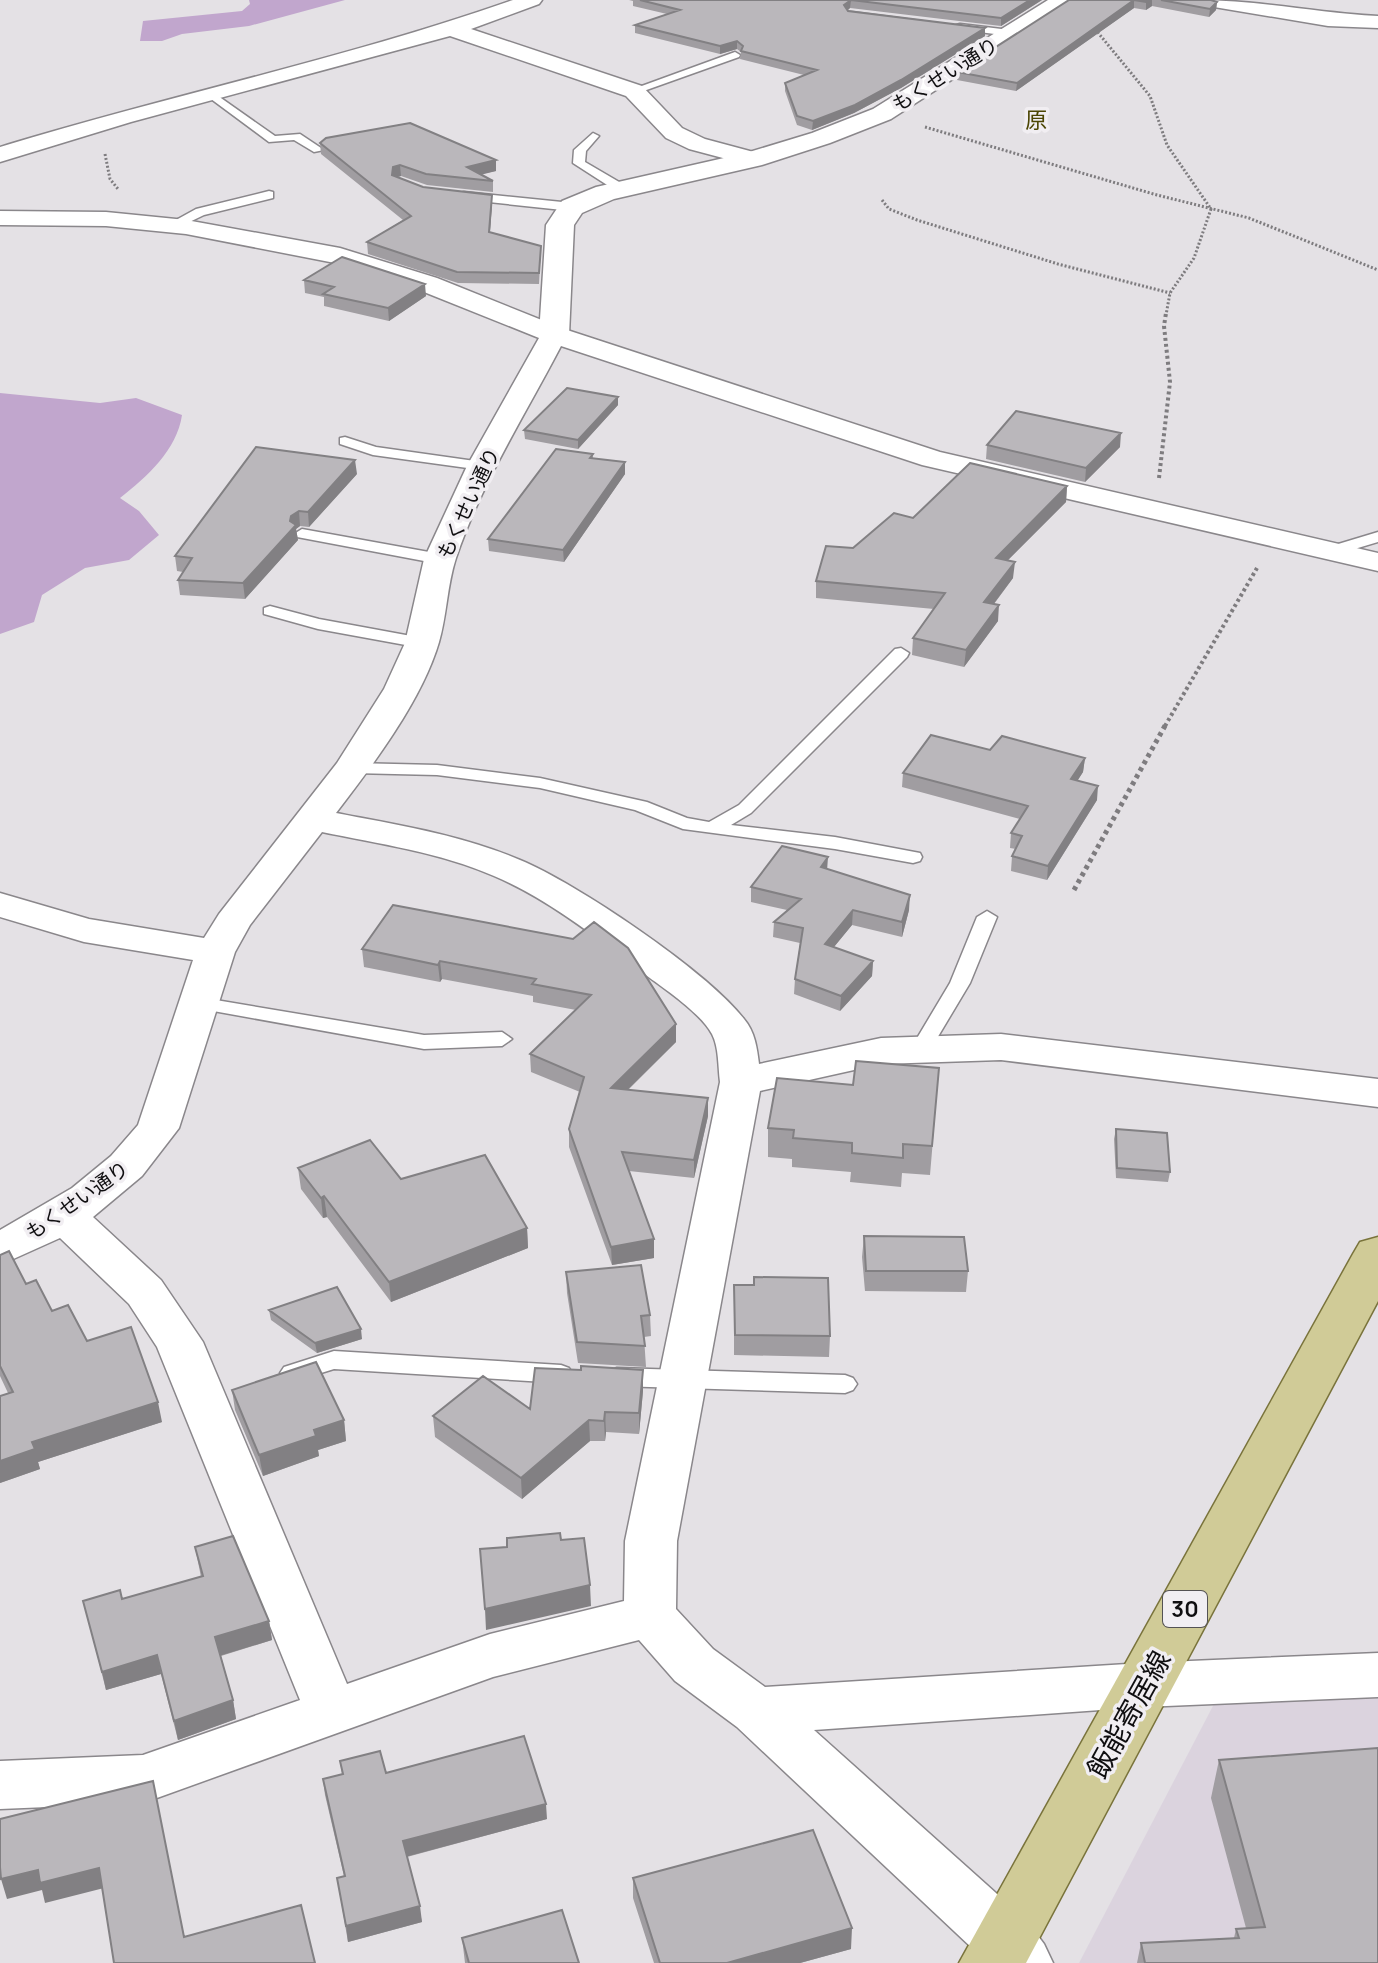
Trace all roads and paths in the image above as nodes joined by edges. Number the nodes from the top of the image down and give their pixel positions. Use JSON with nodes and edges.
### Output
{"nodes":[{"id":1,"x":532,"y":0,"type":"edge"},
{"id":2,"x":1064,"y":0,"type":"edge"},
{"id":3,"x":1208,"y":0,"type":"edge"},
{"id":4,"x":1090,"y":20,"type":"edge"},
{"id":5,"x":1378,"y":22,"type":"edge"},
{"id":6,"x":951,"y":26,"type":"edge"},
{"id":7,"x":451,"y":29,"type":"junction"},
{"id":8,"x":1010,"y":33,"type":"junction"},
{"id":9,"x":735,"y":55,"type":"edge"},
{"id":10,"x":634,"y":91,"type":"junction"},
{"id":11,"x":211,"y":94,"type":"junction"},
{"id":12,"x":882,"y":114,"type":"junction"},
{"id":13,"x":81,"y":131,"type":"junction"},
{"id":14,"x":593,"y":136,"type":"dead end"},
{"id":15,"x":318,"y":150,"type":"edge"},
{"id":16,"x":0,"y":155,"type":"edge"},
{"id":17,"x":753,"y":159,"type":"junction"},
{"id":18,"x":622,"y":189,"type":"junction"},
{"id":19,"x":269,"y":195,"type":"dead end"},
{"id":20,"x":455,"y":195,"type":"edge"},
{"id":21,"x":882,"y":200,"type":"dead end"},
{"id":22,"x":572,"y":207,"type":"junction"},
{"id":23,"x":1211,"y":209,"type":"junction"},
{"id":24,"x":0,"y":218,"type":"edge"},
{"id":25,"x":133,"y":222,"type":"junction"},
{"id":26,"x":173,"y":225,"type":"junction"},
{"id":27,"x":1378,"y":270,"type":"edge"},
{"id":28,"x":1170,"y":293,"type":"junction"},
{"id":29,"x":554,"y":335,"type":"junction"},
{"id":30,"x":345,"y":441,"type":"dead end"},
{"id":31,"x":482,"y":466,"type":"junction"},
{"id":32,"x":1155,"y":511,"type":"junction"},
{"id":33,"x":302,"y":534,"type":"dead end"},
{"id":34,"x":1378,"y":537,"type":"edge"},
{"id":35,"x":1276,"y":538,"type":"junction"},
{"id":36,"x":1331,"y":551,"type":"junction"},
{"id":37,"x":440,"y":559,"type":"junction"},
{"id":38,"x":1378,"y":562,"type":"edge"},
{"id":39,"x":270,"y":611,"type":"dead end"},
{"id":40,"x":422,"y":643,"type":"junction"},
{"id":41,"x":901,"y":653,"type":"dead end"},
{"id":42,"x":352,"y":768,"type":"junction"},
{"id":43,"x":312,"y":819,"type":"junction"},
{"id":44,"x":712,"y":828,"type":"junction"},
{"id":45,"x":913,"y":857,"type":"dead end"},
{"id":46,"x":1074,"y":890,"type":"dead end"},
{"id":47,"x":0,"y":905,"type":"edge"},
{"id":48,"x":987,"y":917,"type":"dead end"},
{"id":49,"x":215,"y":952,"type":"junction"},
{"id":50,"x":198,"y":1003,"type":"junction"},
{"id":51,"x":502,"y":1039,"type":"dead end"},
{"id":52,"x":920,"y":1050,"type":"junction"},
{"id":53,"x":741,"y":1082,"type":"junction"},
{"id":54,"x":1378,"y":1093,"type":"edge"},
{"id":55,"x":63,"y":1214,"type":"junction"},
{"id":56,"x":0,"y":1249,"type":"edge"},
{"id":57,"x":1378,"y":1254,"type":"edge"},
{"id":58,"x":276,"y":1377,"type":"edge"},
{"id":59,"x":683,"y":1381,"type":"junction"},
{"id":60,"x":845,"y":1384,"type":"dead end"},
{"id":61,"x":650,"y":1616,"type":"junction"},
{"id":62,"x":1378,"y":1675,"type":"edge"},
{"id":63,"x":1143,"y":1685,"type":"junction"},
{"id":64,"x":756,"y":1711,"type":"junction"},
{"id":65,"x":332,"y":1712,"type":"junction"},
{"id":66,"x":0,"y":1785,"type":"edge"},
{"id":67,"x":1007,"y":1955,"type":"edge"}],
"edges":[{"from":1,"to":7,"type":"street"},
{"from":2,"to":8,"type":"street","name":"もくせい通り"},
{"from":3,"to":5,"type":"street"},
{"from":4,"to":23,"type":"path"},
{"from":6,"to":8,"type":"lane"},
{"from":7,"to":10,"type":"street"},
{"from":7,"to":11,"type":"street"},
{"from":8,"to":12,"type":"street","name":"もくせい通り"},
{"from":9,"to":10,"type":"lane"},
{"from":10,"to":17,"type":"street"},
{"from":11,"to":13,"type":"street"},
{"from":11,"to":15,"type":"lane"},
{"from":12,"to":17,"type":"street","name":"もくせい通り"},
{"from":12,"to":23,"type":"path"},
{"from":13,"to":16,"type":"street"},
{"from":13,"to":25,"type":"path"},
{"from":14,"to":18,"type":"lane"},
{"from":17,"to":18,"type":"street","name":"もくせい通り"},
{"from":18,"to":22,"type":"street","name":"もくせい通り"},
{"from":19,"to":26,"type":"lane"},
{"from":20,"to":22,"type":"lane"},
{"from":21,"to":28,"type":"path"},
{"from":22,"to":29,"type":"street","name":"もくせい通り"},
{"from":23,"to":27,"type":"path"},
{"from":23,"to":28,"type":"path"},
{"from":24,"to":25,"type":"street"},
{"from":25,"to":26,"type":"street"},
{"from":26,"to":29,"type":"street"},
{"from":28,"to":32,"type":"path"},
{"from":29,"to":31,"type":"street","name":"もくせい通り"},
{"from":29,"to":32,"type":"street"},
{"from":30,"to":31,"type":"lane"},
{"from":31,"to":37,"type":"street","name":"もくせい通り"},
{"from":32,"to":35,"type":"street"},
{"from":33,"to":37,"type":"lane"},
{"from":34,"to":36,"type":"lane"},
{"from":35,"to":36,"type":"street"},
{"from":35,"to":46,"type":"path"},
{"from":36,"to":38,"type":"street"},
{"from":37,"to":40,"type":"street","name":"もくせい通り"},
{"from":39,"to":40,"type":"lane"},
{"from":40,"to":42,"type":"street","name":"もくせい通り"},
{"from":41,"to":44,"type":"lane"},
{"from":42,"to":43,"type":"street","name":"もくせい通り"},
{"from":42,"to":44,"type":"lane"},
{"from":43,"to":49,"type":"street","name":"もくせい通り"},
{"from":43,"to":53,"type":"street"},
{"from":44,"to":45,"type":"lane"},
{"from":47,"to":49,"type":"street"},
{"from":48,"to":52,"type":"lane"},
{"from":49,"to":50,"type":"street","name":"もくせい通り"},
{"from":50,"to":51,"type":"lane"},
{"from":50,"to":55,"type":"street","name":"もくせい通り"},
{"from":52,"to":53,"type":"street"},
{"from":52,"to":54,"type":"street"},
{"from":53,"to":59,"type":"street"},
{"from":55,"to":56,"type":"street","name":"もくせい通り"},
{"from":55,"to":65,"type":"street"},
{"from":57,"to":63,"type":"main road","name":"飯能寄居線","number":"30"},
{"from":58,"to":59,"type":"lane"},
{"from":59,"to":60,"type":"lane"},
{"from":59,"to":61,"type":"street"},
{"from":61,"to":64,"type":"street"},
{"from":61,"to":65,"type":"street"},
{"from":62,"to":63,"type":"street"},
{"from":63,"to":64,"type":"street"},
{"from":63,"to":67,"type":"main road","name":"飯能寄居線","number":"30"},
{"from":64,"to":67,"type":"street"},
{"from":65,"to":66,"type":"street"}]}
